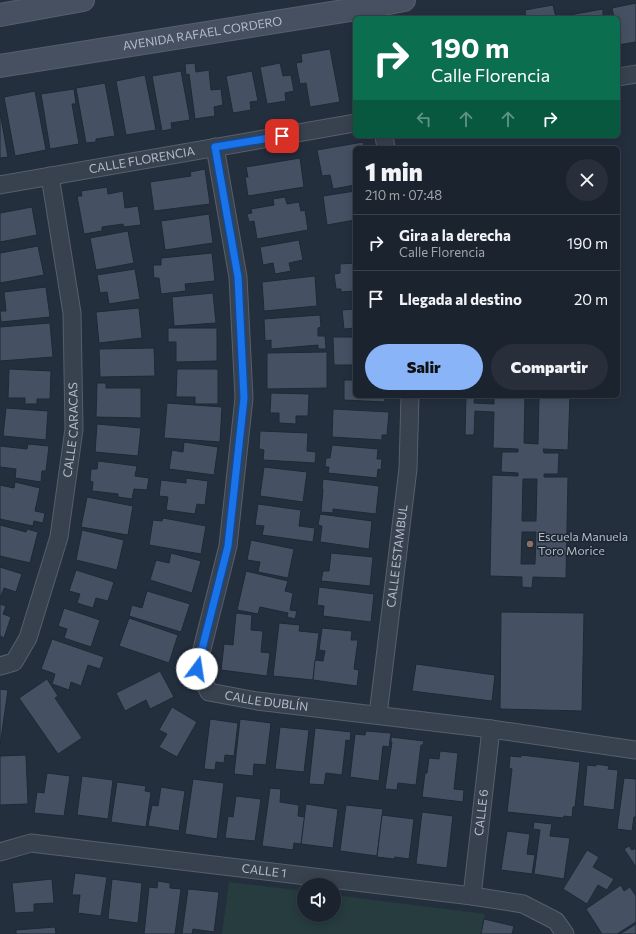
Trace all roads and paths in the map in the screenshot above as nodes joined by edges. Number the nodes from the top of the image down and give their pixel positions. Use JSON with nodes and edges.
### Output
{"nodes":[{"id":1,"x":83,"y":0,"type":"edge"},
{"id":2,"x":404,"y":0,"type":"edge"},
{"id":3,"x":363,"y":9,"type":"edge"},
{"id":4,"x":0,"y":16,"type":"edge"},
{"id":5,"x":0,"y":66,"type":"edge"},
{"id":6,"x":636,"y":74,"type":"edge"},
{"id":7,"x":620,"y":77,"type":"edge"},
{"id":8,"x":353,"y":123,"type":"edge"},
{"id":9,"x":215,"y":147,"type":"junction"},
{"id":10,"x":50,"y":176,"type":"junction"},
{"id":11,"x":0,"y":185,"type":"edge"},
{"id":12,"x":410,"y":398,"type":"edge"},
{"id":13,"x":0,"y":666,"type":"edge"},
{"id":14,"x":378,"y":715,"type":"junction"},
{"id":15,"x":491,"y":729,"type":"junction"},
{"id":16,"x":636,"y":750,"type":"edge"},
{"id":17,"x":0,"y":852,"type":"edge"},
{"id":18,"x":472,"y":896,"type":"junction"},
{"id":19,"x":565,"y":934,"type":"edge"}],
"edges":[{"from":1,"to":4,"type":"main road"},
{"from":2,"to":3,"type":"main road","name":"AVENIDA RAFAEL CORDERO"},
{"from":3,"to":5,"type":"main road","name":"AVENIDA RAFAEL CORDERO"},
{"from":6,"to":7,"type":"street"},
{"from":8,"to":9,"type":"street","name":"CALLE FLORENCIA"},
{"from":9,"to":10,"type":"street","name":"CALLE FLORENCIA"},
{"from":9,"to":14,"type":"street","name":"CALLE DUBLÍN"},
{"from":10,"to":11,"type":"street","name":"CALLE FLORENCIA"},
{"from":10,"to":13,"type":"street","name":"CALLE CARACAS"},
{"from":12,"to":14,"type":"street","name":"CALLE ESTAMBUL"},
{"from":14,"to":15,"type":"street","name":"CALLE DUBLÍN"},
{"from":15,"to":16,"type":"street","name":"CALLE DUBLÍN"},
{"from":15,"to":18,"type":"street","name":"CALLE 6"},
{"from":17,"to":18,"type":"street","name":"CALLE 1"},
{"from":18,"to":19,"type":"street","name":"CALLE 1"}]}
